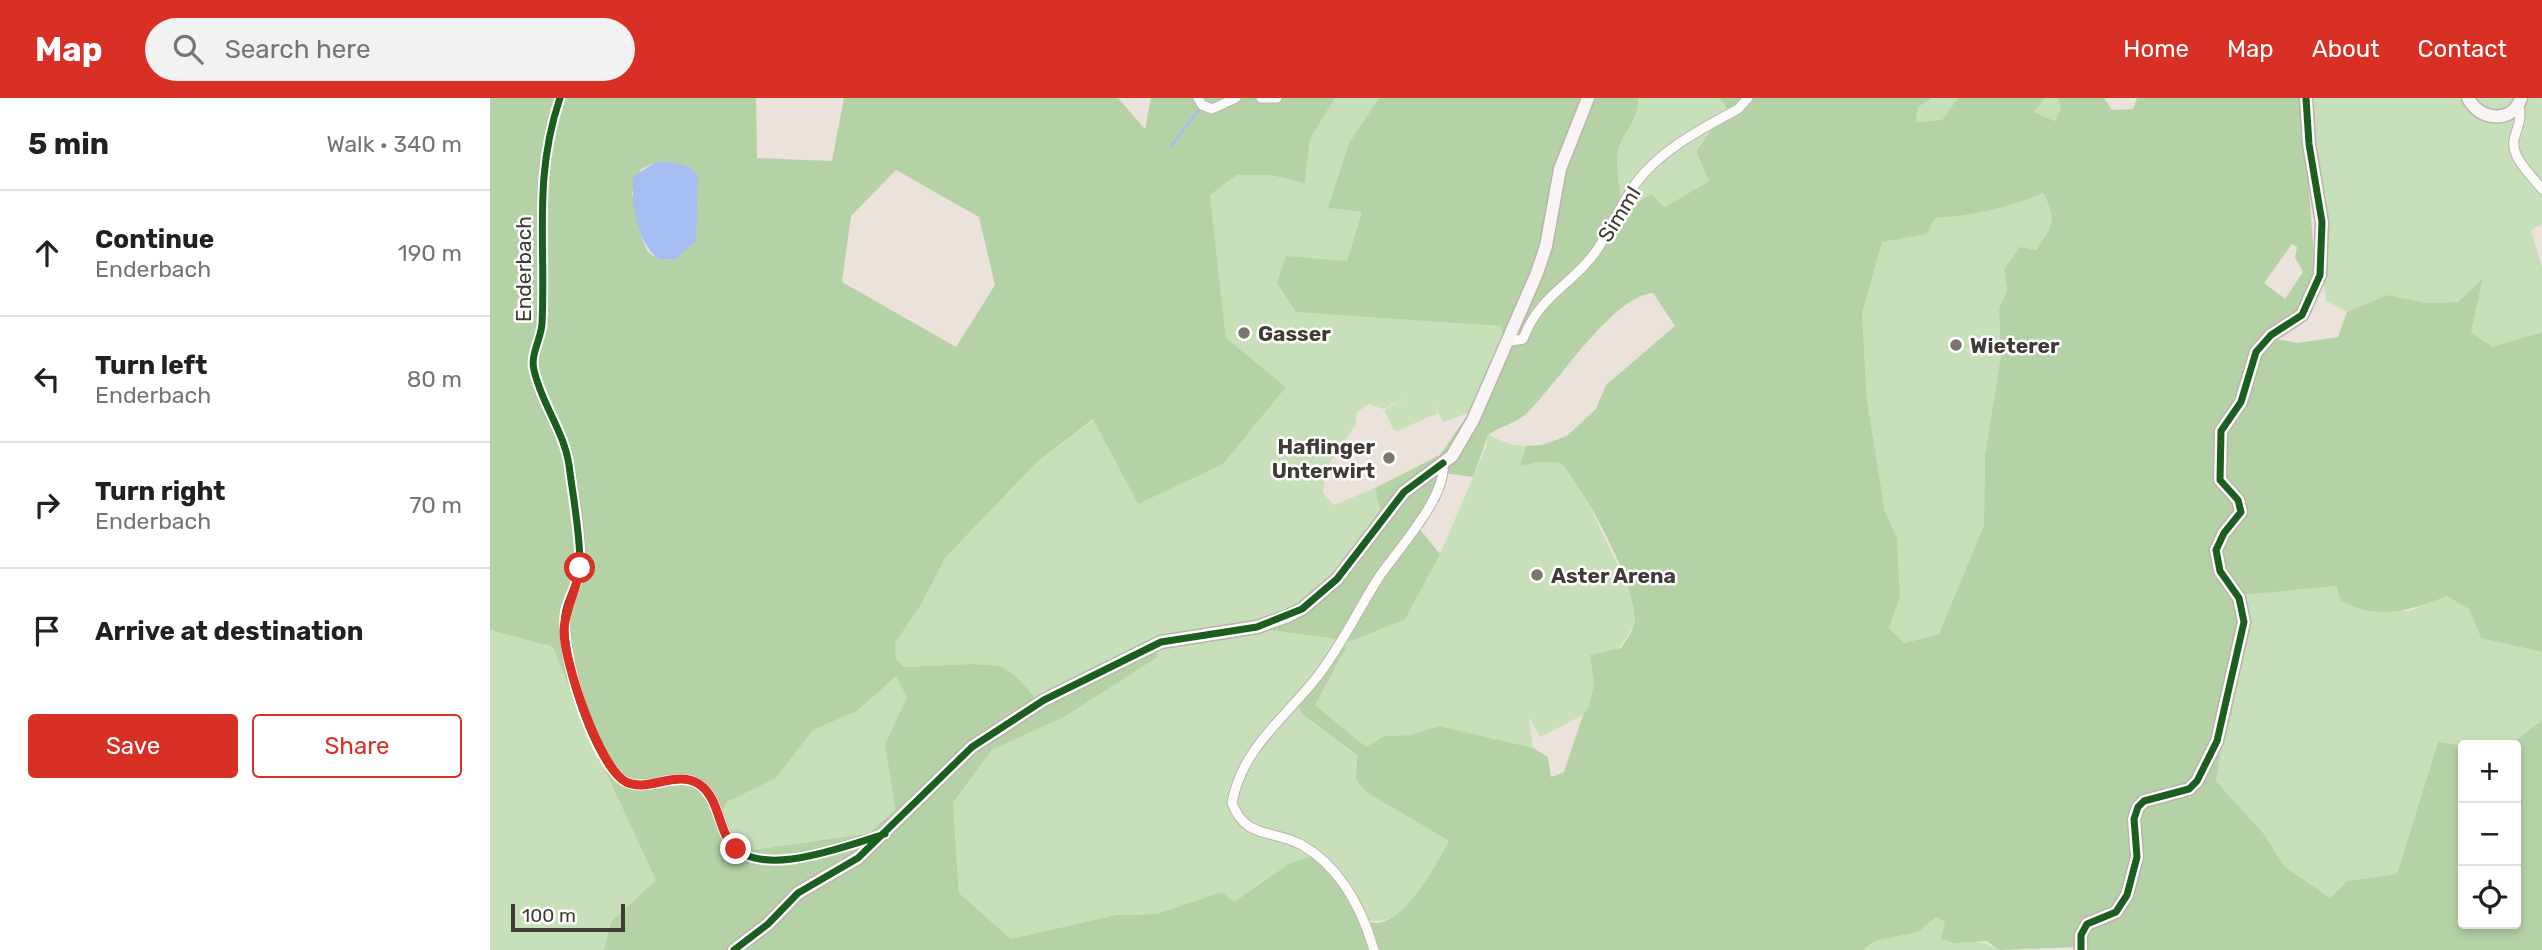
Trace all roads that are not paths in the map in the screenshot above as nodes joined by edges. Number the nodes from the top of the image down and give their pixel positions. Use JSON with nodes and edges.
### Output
{"nodes":[{"id":1,"x":560,"y":98,"type":"edge"},
{"id":2,"x":1236,"y":98,"type":"edge"},
{"id":3,"x":1261,"y":98,"type":"edge"},
{"id":4,"x":1277,"y":98,"type":"edge"},
{"id":5,"x":1588,"y":98,"type":"edge"},
{"id":6,"x":1748,"y":98,"type":"edge"},
{"id":7,"x":2305,"y":98,"type":"edge"},
{"id":8,"x":2468,"y":98,"type":"edge"},
{"id":9,"x":1198,"y":99,"type":"edge"},
{"id":10,"x":2520,"y":102,"type":"edge"},
{"id":11,"x":2542,"y":189,"type":"edge"},
{"id":12,"x":1506,"y":342,"type":"junction"},
{"id":13,"x":1443,"y":463,"type":"junction"},
{"id":14,"x":885,"y":834,"type":"junction"},
{"id":15,"x":734,"y":950,"type":"edge"},
{"id":16,"x":1374,"y":950,"type":"edge"},
{"id":17,"x":2081,"y":950,"type":"edge"}],
"edges":[{"from":1,"to":14,"type":"street","name":"Enderbach"},
{"from":2,"to":9,"type":"street"},
{"from":3,"to":4,"type":"street"},
{"from":5,"to":12,"type":"street"},
{"from":6,"to":12,"type":"street","name":"Simml"},
{"from":7,"to":17,"type":"street"},
{"from":8,"to":10,"type":"street"},
{"from":10,"to":11,"type":"street"},
{"from":12,"to":13,"type":"street"},
{"from":13,"to":14,"type":"street"},
{"from":13,"to":16,"type":"street"},
{"from":14,"to":15,"type":"street"}]}
